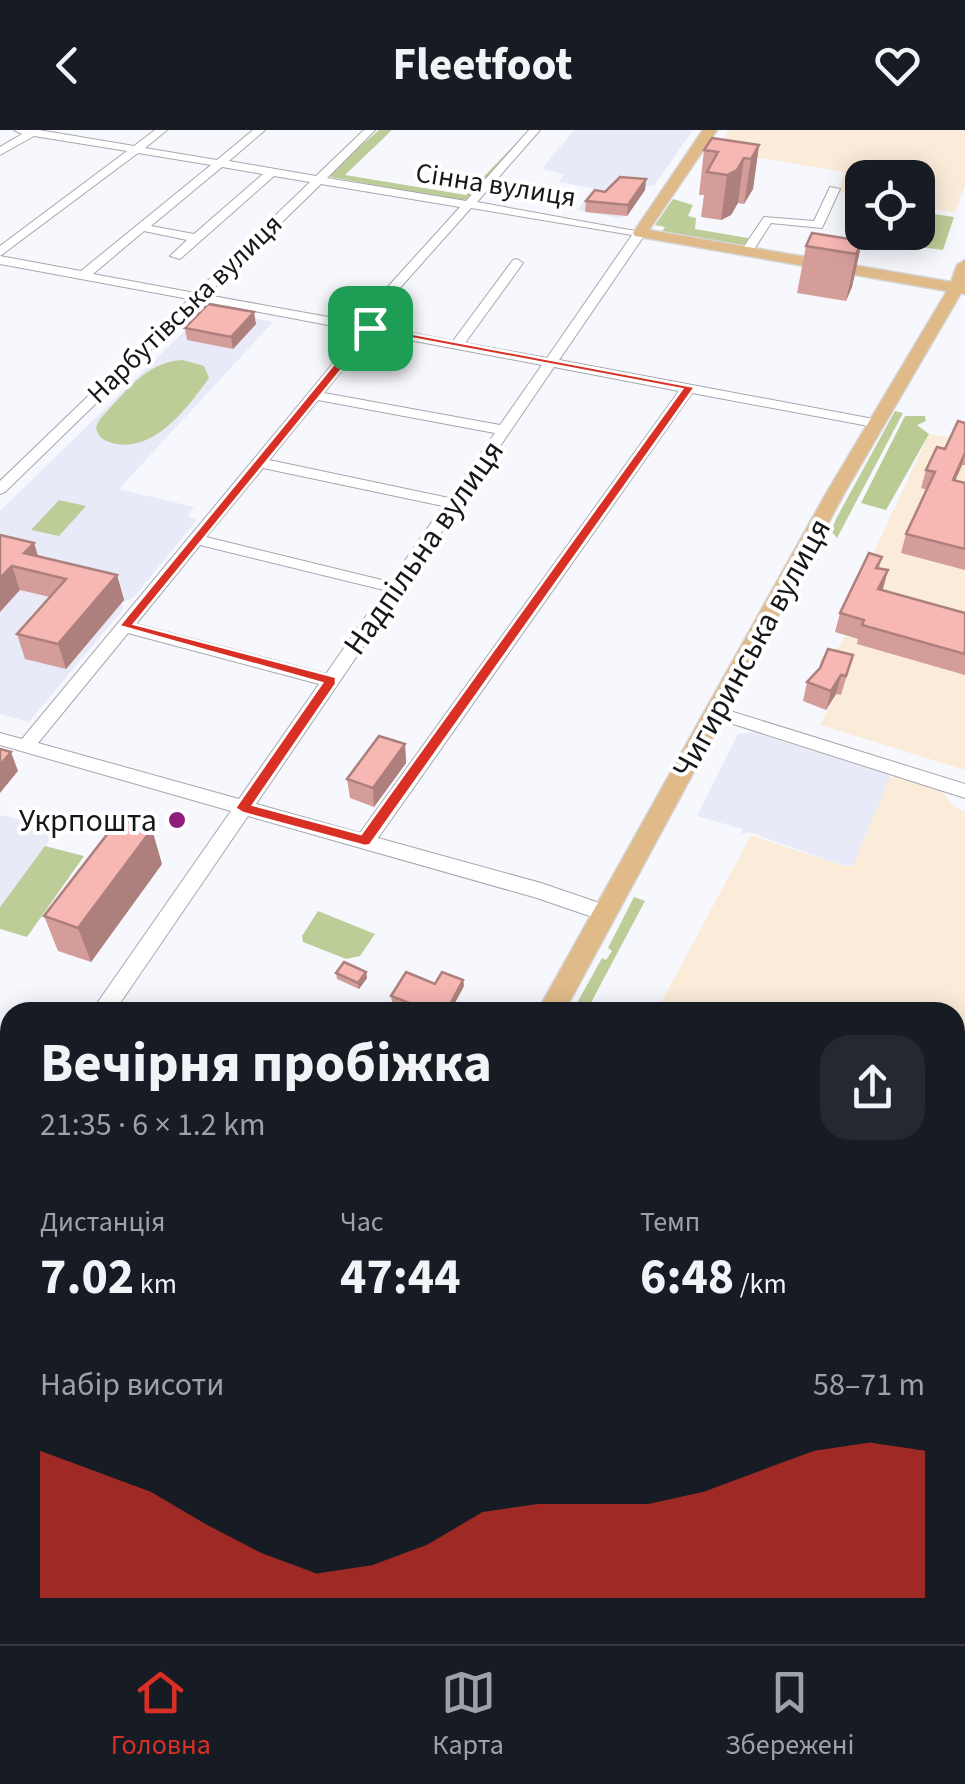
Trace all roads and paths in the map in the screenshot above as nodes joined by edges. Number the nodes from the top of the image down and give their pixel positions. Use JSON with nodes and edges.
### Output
{"nodes":[{"id":1,"x":19,"y":130,"type":"edge"},
{"id":2,"x":162,"y":130,"type":"edge"},
{"id":3,"x":260,"y":130,"type":"edge"},
{"id":4,"x":370,"y":130,"type":"edge"},
{"id":5,"x":535,"y":130,"type":"edge"},
{"id":6,"x":710,"y":130,"type":"edge"},
{"id":7,"x":34,"y":131,"type":"edge"},
{"id":8,"x":135,"y":149,"type":"junction"},
{"id":9,"x":0,"y":152,"type":"edge"},
{"id":10,"x":219,"y":163,"type":"junction"},
{"id":11,"x":272,"y":172,"type":"junction"},
{"id":12,"x":317,"y":179,"type":"junction"},
{"id":13,"x":834,"y":189,"type":"dead end"},
{"id":14,"x":468,"y":204,"type":"junction"},
{"id":15,"x":140,"y":227,"type":"junction"},
{"id":16,"x":640,"y":233,"type":"junction"},
{"id":17,"x":196,"y":238,"type":"junction"},
{"id":18,"x":747,"y":251,"type":"junction"},
{"id":19,"x":0,"y":252,"type":"edge"},
{"id":20,"x":176,"y":256,"type":"dead end"},
{"id":21,"x":0,"y":260,"type":"edge"},
{"id":22,"x":517,"y":263,"type":"dead end"},
{"id":23,"x":965,"y":264,"type":"edge"},
{"id":24,"x":84,"y":275,"type":"junction"},
{"id":25,"x":961,"y":288,"type":"edge"},
{"id":26,"x":197,"y":296,"type":"junction"},
{"id":27,"x":365,"y":327,"type":"junction"},
{"id":28,"x":458,"y":343,"type":"junction"},
{"id":29,"x":551,"y":362,"type":"junction"},
{"id":30,"x":689,"y":387,"type":"junction"},
{"id":31,"x":315,"y":396,"type":"junction"},
{"id":32,"x":874,"y":423,"type":"junction"},
{"id":33,"x":504,"y":430,"type":"junction"},
{"id":34,"x":260,"y":464,"type":"junction"},
{"id":35,"x":0,"y":489,"type":"edge"},
{"id":36,"x":453,"y":504,"type":"junction"},
{"id":37,"x":197,"y":540,"type":"junction"},
{"id":38,"x":395,"y":588,"type":"junction"},
{"id":39,"x":126,"y":626,"type":"junction"},
{"id":40,"x":331,"y":680,"type":"junction"},
{"id":41,"x":714,"y":712,"type":"junction"},
{"id":42,"x":0,"y":740,"type":"edge"},
{"id":43,"x":26,"y":746,"type":"junction"},
{"id":44,"x":965,"y":791,"type":"edge"},
{"id":45,"x":243,"y":808,"type":"junction"},
{"id":46,"x":365,"y":840,"type":"junction"},
{"id":47,"x":604,"y":914,"type":"junction"},
{"id":48,"x":109,"y":1002,"type":"edge"},
{"id":49,"x":556,"y":1002,"type":"edge"}],
"edges":[{"from":1,"to":7,"type":"street","name":"Сінна вулиця"},
{"from":2,"to":8,"type":"street"},
{"from":3,"to":10,"type":"street"},
{"from":4,"to":12,"type":"street","name":"Нарбутівська вулиця"},
{"from":5,"to":14,"type":"street"},
{"from":6,"to":16,"type":"main road","name":"Надпільна вулиця"},
{"from":7,"to":8,"type":"street","name":"Сінна вулиця"},
{"from":7,"to":9,"type":"street"},
{"from":8,"to":10,"type":"street","name":"Сінна вулиця"},
{"from":8,"to":19,"type":"street"},
{"from":10,"to":11,"type":"street","name":"Сінна вулиця"},
{"from":10,"to":15,"type":"street"},
{"from":11,"to":12,"type":"street","name":"Сінна вулиця"},
{"from":11,"to":17,"type":"street"},
{"from":12,"to":14,"type":"street","name":"Сінна вулиця"},
{"from":12,"to":26,"type":"street","name":"Нарбутівська вулиця"},
{"from":13,"to":18,"type":"street"},
{"from":14,"to":16,"type":"street","name":"Сінна вулиця"},
{"from":14,"to":27,"type":"street"},
{"from":15,"to":17,"type":"street"},
{"from":15,"to":24,"type":"street"},
{"from":16,"to":18,"type":"main road","name":"Сінна вулиця"},
{"from":16,"to":29,"type":"street","name":"Надпільна вулиця"},
{"from":17,"to":20,"type":"street"},
{"from":18,"to":25,"type":"main road","name":"Сінна вулиця"},
{"from":21,"to":24,"type":"street"},
{"from":22,"to":28,"type":"street"},
{"from":23,"to":25,"type":"main road","name":"Чигиринська вулиця"},
{"from":24,"to":26,"type":"street"},
{"from":25,"to":32,"type":"main road","name":"Чигиринська вулиця"},
{"from":26,"to":27,"type":"street"},
{"from":26,"to":35,"type":"street","name":"Нарбутівська вулиця"},
{"from":27,"to":28,"type":"street"},
{"from":27,"to":31,"type":"street"},
{"from":28,"to":29,"type":"street"},
{"from":29,"to":30,"type":"street"},
{"from":29,"to":33,"type":"street","name":"Надпільна вулиця"},
{"from":30,"to":32,"type":"street"},
{"from":30,"to":46,"type":"street"},
{"from":31,"to":33,"type":"street"},
{"from":31,"to":34,"type":"street"},
{"from":32,"to":41,"type":"main road","name":"Чигиринська вулиця"},
{"from":33,"to":36,"type":"street","name":"Надпільна вулиця"},
{"from":34,"to":36,"type":"street"},
{"from":34,"to":37,"type":"street"},
{"from":36,"to":38,"type":"street","name":"Надпільна вулиця"},
{"from":37,"to":38,"type":"street"},
{"from":37,"to":39,"type":"street"},
{"from":38,"to":40,"type":"street","name":"Надпільна вулиця"},
{"from":39,"to":40,"type":"street"},
{"from":39,"to":43,"type":"street"},
{"from":40,"to":45,"type":"street","name":"Надпільна вулиця"},
{"from":41,"to":44,"type":"street"},
{"from":41,"to":47,"type":"main road","name":"Чигиринська вулиця"},
{"from":42,"to":43,"type":"street"},
{"from":43,"to":45,"type":"street"},
{"from":45,"to":46,"type":"street"},
{"from":45,"to":48,"type":"street","name":"Надпільна вулиця"},
{"from":46,"to":47,"type":"street"},
{"from":47,"to":49,"type":"main road","name":"Чигиринська вулиця"}]}
